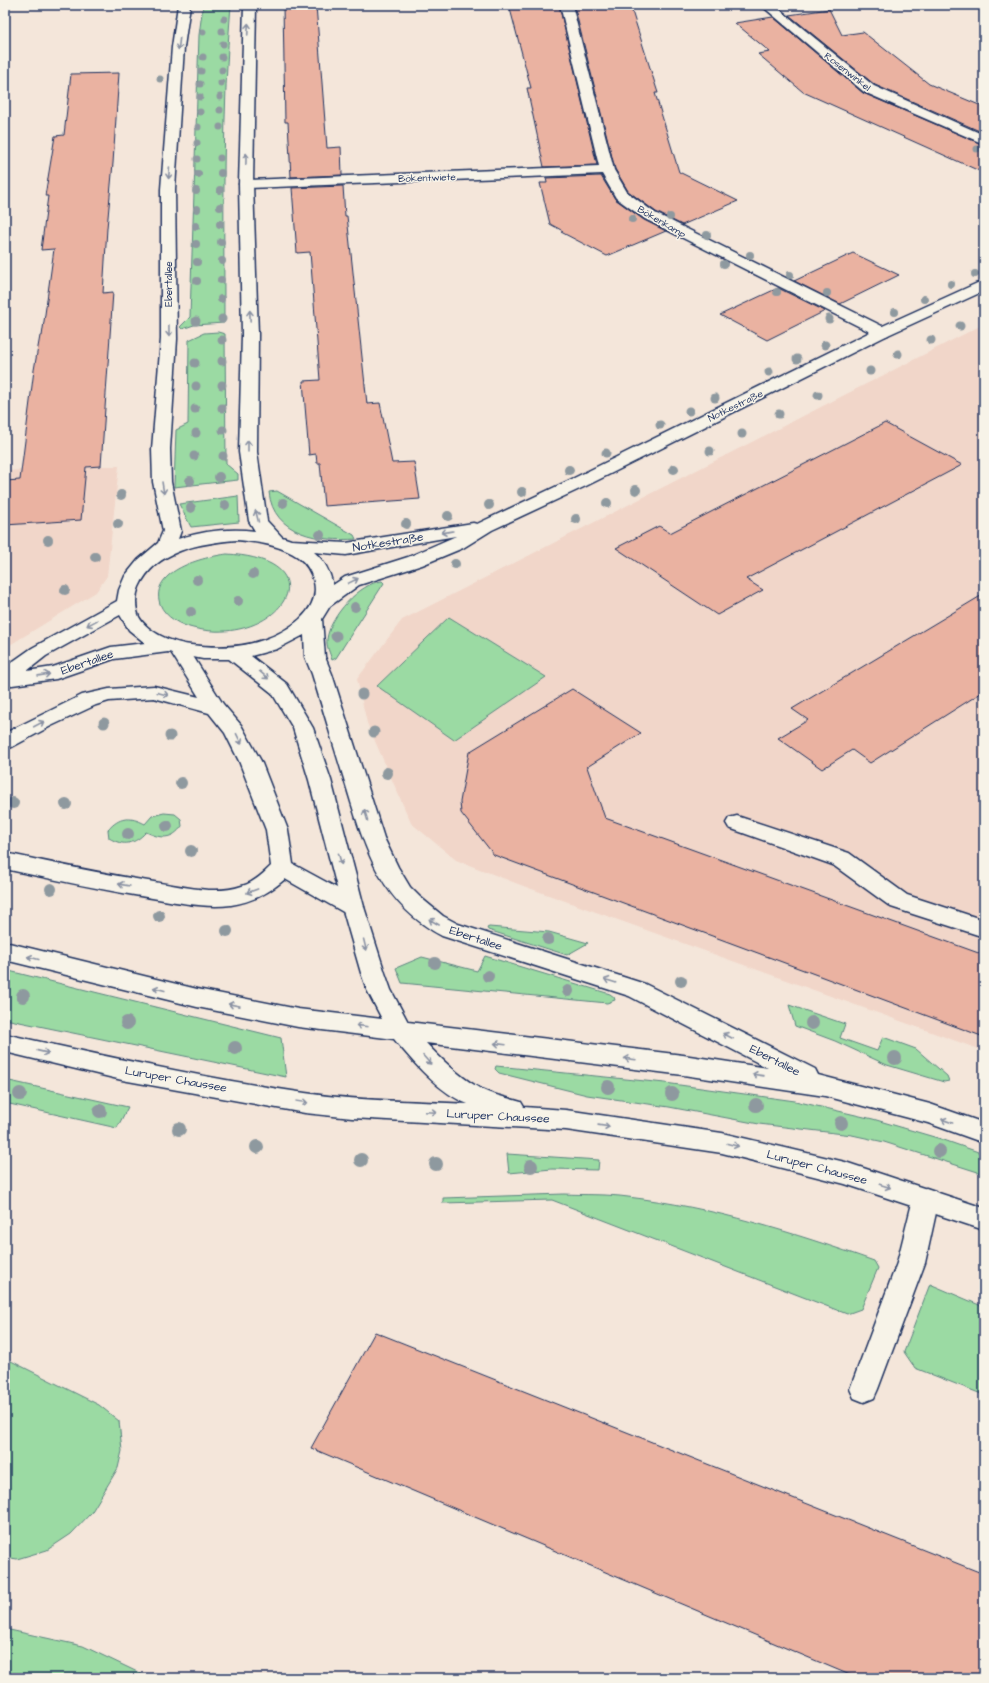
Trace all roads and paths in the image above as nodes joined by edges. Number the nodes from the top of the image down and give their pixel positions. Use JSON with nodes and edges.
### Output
{"nodes":[{"id":1,"x":184,"y":5,"type":"edge"},
{"id":2,"x":250,"y":5,"type":"edge"},
{"id":3,"x":566,"y":5,"type":"edge"},
{"id":4,"x":767,"y":5,"type":"edge"},
{"id":5,"x":984,"y":140,"type":"edge"},
{"id":6,"x":607,"y":170,"type":"junction"},
{"id":7,"x":246,"y":184,"type":"junction"},
{"id":8,"x":984,"y":284,"type":"edge"},
{"id":9,"x":882,"y":332,"type":"junction"},
{"id":10,"x":486,"y":526,"type":"junction"},
{"id":11,"x":282,"y":543,"type":"junction"},
{"id":12,"x":155,"y":556,"type":"junction"},
{"id":13,"x":126,"y":604,"type":"junction"},
{"id":14,"x":316,"y":610,"type":"junction"},
{"id":15,"x":174,"y":648,"type":"junction"},
{"id":16,"x":232,"y":652,"type":"junction"},
{"id":17,"x":5,"y":677,"type":"edge"},
{"id":18,"x":5,"y":680,"type":"edge"},
{"id":19,"x":216,"y":708,"type":"junction"},
{"id":20,"x":5,"y":742,"type":"edge"},
{"id":21,"x":737,"y":823,"type":"dead end"},
{"id":22,"x":5,"y":861,"type":"edge"},
{"id":23,"x":283,"y":868,"type":"junction"},
{"id":24,"x":353,"y":907,"type":"junction"},
{"id":25,"x":984,"y":929,"type":"edge"},
{"id":26,"x":5,"y":951,"type":"edge"},
{"id":27,"x":401,"y":1031,"type":"junction"},
{"id":28,"x":5,"y":1044,"type":"edge"},
{"id":29,"x":825,"y":1086,"type":"junction"},
{"id":30,"x":566,"y":1120,"type":"junction"},
{"id":31,"x":984,"y":1133,"type":"edge"},
{"id":32,"x":926,"y":1199,"type":"junction"},
{"id":33,"x":984,"y":1219,"type":"edge"},
{"id":34,"x":864,"y":1389,"type":"dead end"}],
"edges":[{"from":1,"to":12,"type":"main road","name":"Ebertallee","one_way":true},
{"from":7,"to":2,"type":"main road","one_way":true},
{"from":3,"to":6,"type":"main road","name":"Bökenkamp"},
{"from":4,"to":5,"type":"main road","name":"Rosenwinkel"},
{"from":6,"to":7,"type":"main road","name":"Bökentwiete"},
{"from":6,"to":9,"type":"main road","name":"Bökenkamp"},
{"from":11,"to":7,"type":"main road","one_way":true},
{"from":8,"to":9,"type":"main road","name":"Notkestraße"},
{"from":9,"to":10,"type":"main road","name":"Notkestraße"},
{"from":10,"to":11,"type":"main road","name":"Notkestraße","one_way":true},
{"from":14,"to":10,"type":"main road","name":"Notkestraße","one_way":true},
{"from":11,"to":12,"type":"main road","name":"Notkestraße"},
{"from":11,"to":14,"type":"main road","name":"Ebertallee"},
{"from":12,"to":13,"type":"main road"},
{"from":13,"to":15,"type":"main road"},
{"from":13,"to":17,"type":"main road","one_way":true},
{"from":14,"to":16,"type":"main road","name":"Notkestraße"},
{"from":29,"to":14,"type":"main road","name":"Ebertallee","one_way":true},
{"from":15,"to":16,"type":"main road","name":"Notkestraße"},
{"from":18,"to":15,"type":"main road","name":"Ebertallee","one_way":true},
{"from":15,"to":19,"type":"main road"},
{"from":16,"to":24,"type":"main road","one_way":true},
{"from":20,"to":19,"type":"main road","one_way":true},
{"from":19,"to":23,"type":"main road","one_way":true},
{"from":21,"to":25,"type":"main road"},
{"from":23,"to":22,"type":"main road","one_way":true},
{"from":23,"to":24,"type":"main road"},
{"from":24,"to":27,"type":"main road","one_way":true},
{"from":27,"to":26,"type":"main road","one_way":true},
{"from":29,"to":27,"type":"main road","one_way":true},
{"from":27,"to":30,"type":"main road","one_way":true},
{"from":28,"to":30,"type":"main road","name":"Luruper Chaussee","one_way":true},
{"from":31,"to":29,"type":"main road","one_way":true},
{"from":30,"to":32,"type":"main road","name":"Luruper Chaussee","one_way":true},
{"from":32,"to":33,"type":"main road","name":"Luruper Chaussee"},
{"from":32,"to":34,"type":"main road"}]}
